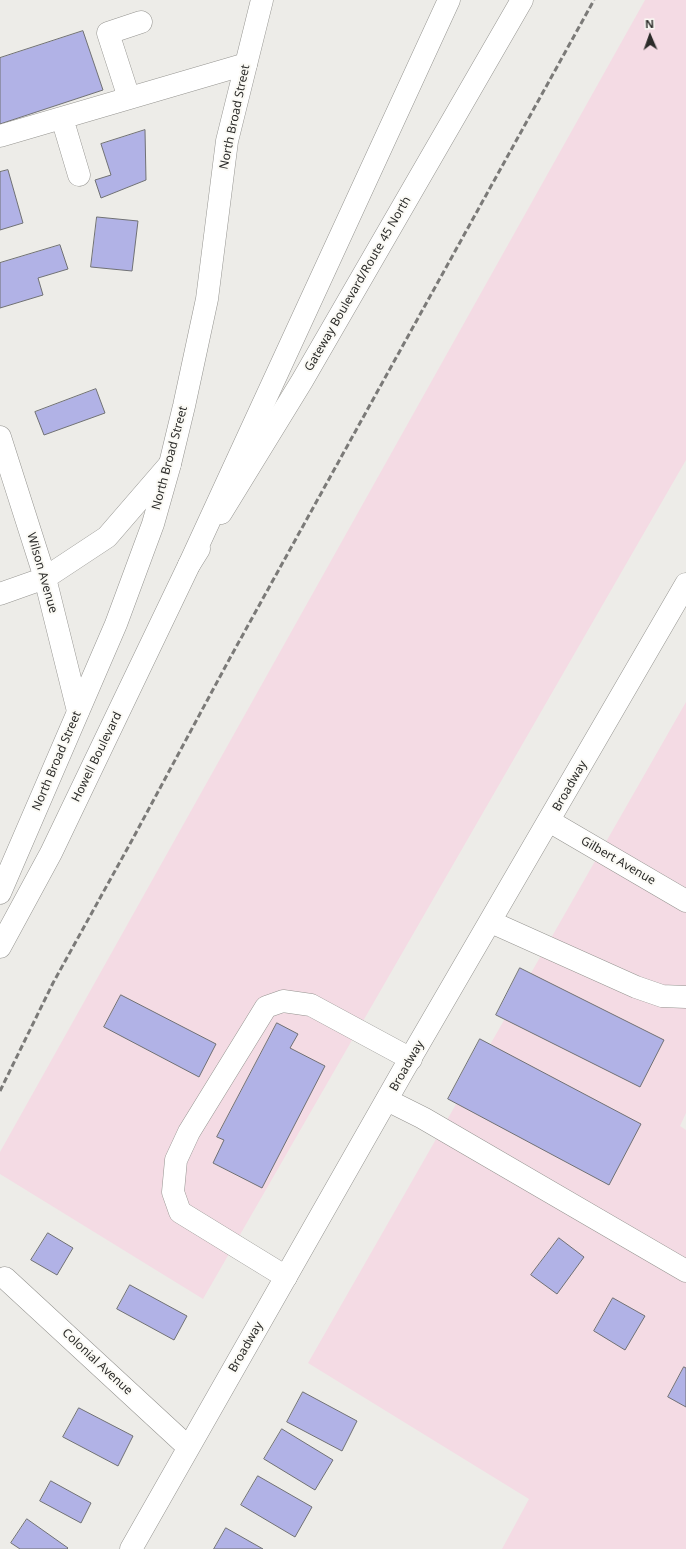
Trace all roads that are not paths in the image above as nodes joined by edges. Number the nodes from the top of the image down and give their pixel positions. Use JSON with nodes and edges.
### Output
{"nodes":[{"id":1,"x":262,"y":0,"type":"edge"},
{"id":2,"x":449,"y":0,"type":"edge"},
{"id":3,"x":522,"y":0,"type":"edge"},
{"id":4,"x":141,"y":22,"type":"dead end"},
{"id":5,"x":246,"y":64,"type":"junction"},
{"id":6,"x":129,"y":98,"type":"junction"},
{"id":7,"x":62,"y":118,"type":"junction"},
{"id":8,"x":0,"y":136,"type":"edge"},
{"id":9,"x":79,"y":175,"type":"dead end"},
{"id":10,"x":0,"y":437,"type":"edge"},
{"id":11,"x":170,"y":464,"type":"junction"},
{"id":12,"x":190,"y":565,"type":"junction"},
{"id":13,"x":45,"y":578,"type":"junction"},
{"id":14,"x":686,"y":584,"type":"edge"},
{"id":15,"x":0,"y":594,"type":"edge"},
{"id":16,"x":78,"y":711,"type":"junction"},
{"id":17,"x":549,"y":821,"type":"junction"},
{"id":18,"x":0,"y":893,"type":"edge"},
{"id":19,"x":686,"y":901,"type":"edge"},
{"id":20,"x":491,"y":922,"type":"junction"},
{"id":21,"x":0,"y":947,"type":"edge"},
{"id":22,"x":686,"y":997,"type":"edge"},
{"id":23,"x":411,"y":1059,"type":"junction"},
{"id":24,"x":387,"y":1100,"type":"junction"},
{"id":25,"x":686,"y":1271,"type":"edge"},
{"id":26,"x":286,"y":1277,"type":"junction"},
{"id":27,"x":5,"y":1278,"type":"dead end"},
{"id":28,"x":188,"y":1447,"type":"junction"},
{"id":29,"x":131,"y":1549,"type":"edge"}],
"edges":[{"from":1,"to":5,"type":"main road","name":"North Broad Street"},
{"from":2,"to":12,"type":"main road"},
{"from":3,"to":12,"type":"main road","name":"Gateway Boulevard/Route 45 North"},
{"from":4,"to":6,"type":"main road"},
{"from":5,"to":6,"type":"main road"},
{"from":5,"to":11,"type":"main road","name":"North Broad Street"},
{"from":6,"to":7,"type":"main road"},
{"from":7,"to":8,"type":"main road"},
{"from":7,"to":9,"type":"main road"},
{"from":10,"to":13,"type":"main road","name":"Wilson Avenue"},
{"from":11,"to":13,"type":"main road"},
{"from":11,"to":16,"type":"main road","name":"North Broad Street"},
{"from":12,"to":21,"type":"main road","name":"Howell Boulevard"},
{"from":13,"to":15,"type":"main road"},
{"from":13,"to":16,"type":"main road","name":"Wilson Avenue"},
{"from":14,"to":17,"type":"main road","name":"Broadway"},
{"from":16,"to":18,"type":"main road","name":"North Broad Street"},
{"from":17,"to":19,"type":"main road","name":"Gilbert Avenue"},
{"from":17,"to":20,"type":"main road","name":"Broadway"},
{"from":20,"to":22,"type":"main road"},
{"from":20,"to":23,"type":"main road","name":"Broadway"},
{"from":23,"to":24,"type":"main road","name":"Broadway"},
{"from":23,"to":26,"type":"main road"},
{"from":24,"to":25,"type":"main road"},
{"from":24,"to":26,"type":"main road","name":"Broadway"},
{"from":26,"to":28,"type":"main road","name":"Broadway"},
{"from":27,"to":28,"type":"main road","name":"Colonial Avenue"},
{"from":28,"to":29,"type":"main road","name":"Broadway"}]}
